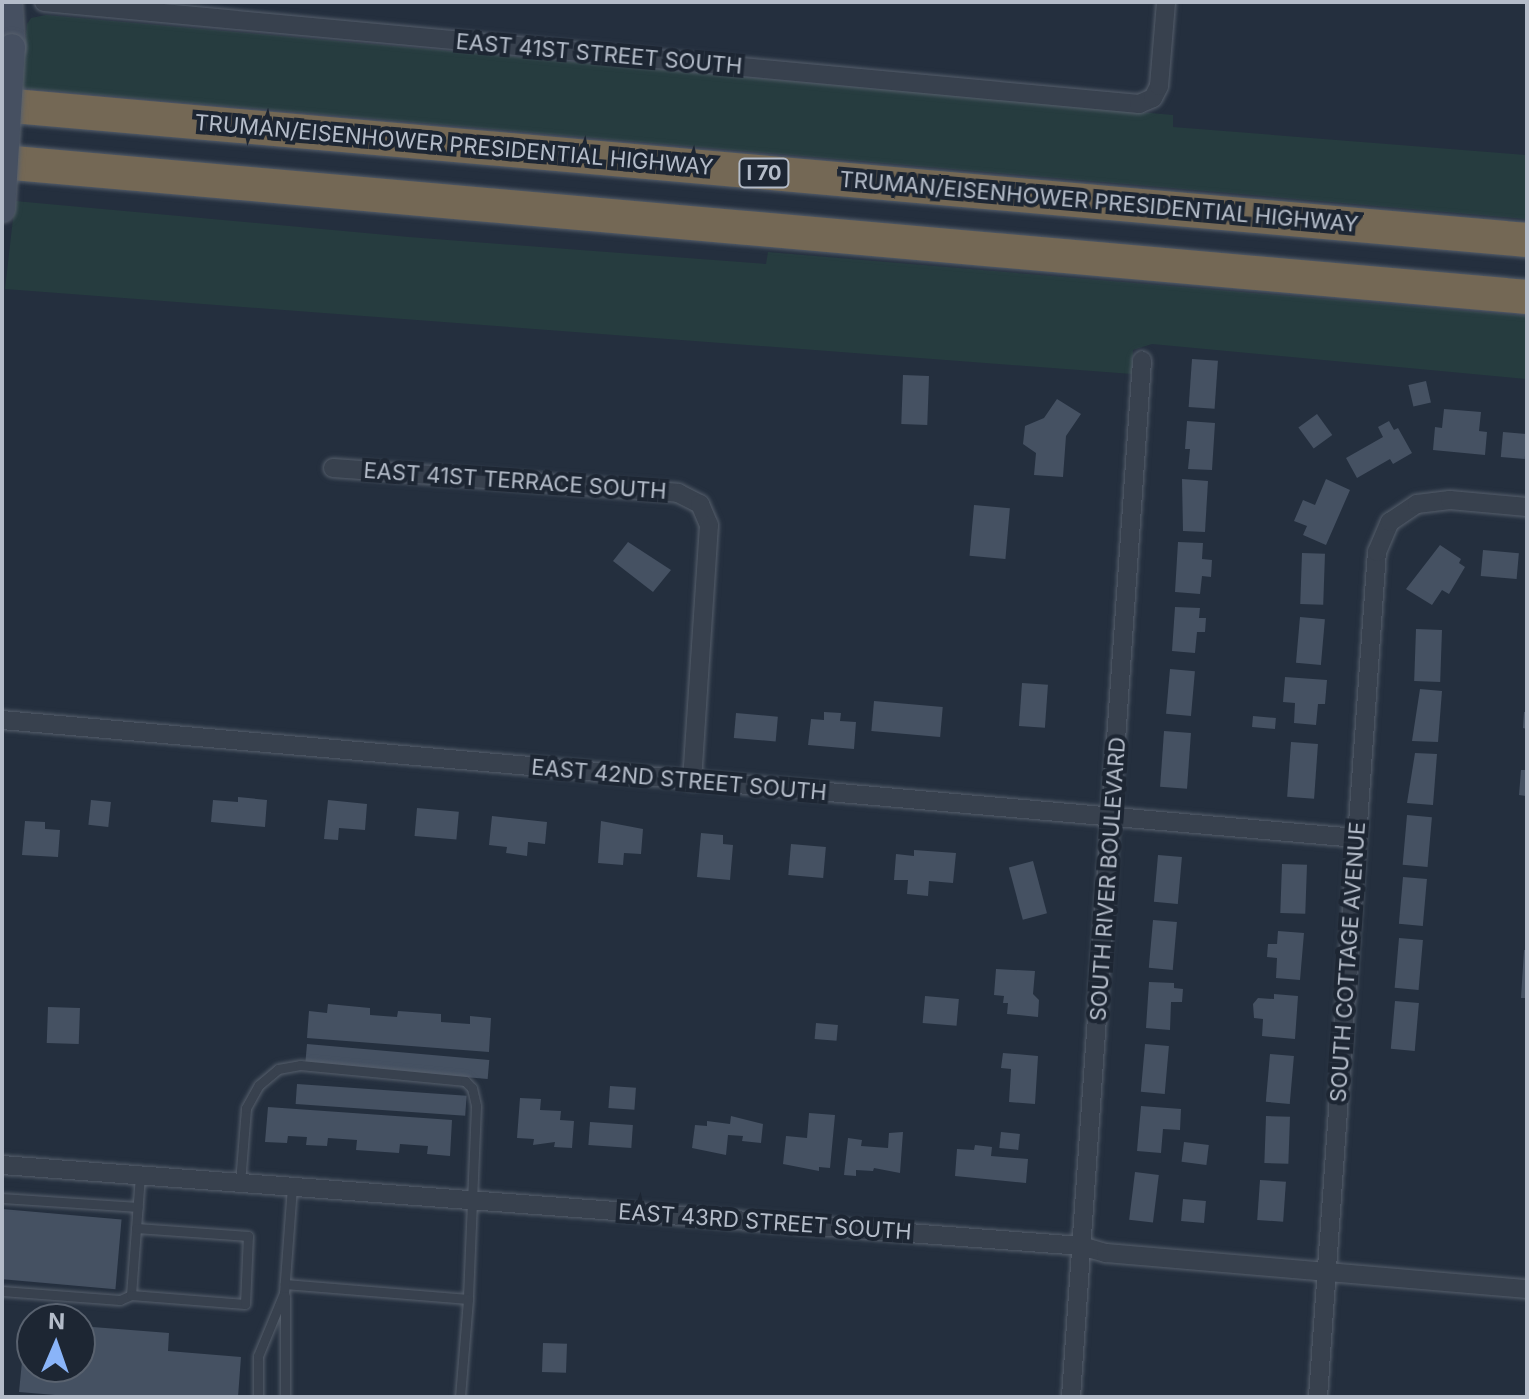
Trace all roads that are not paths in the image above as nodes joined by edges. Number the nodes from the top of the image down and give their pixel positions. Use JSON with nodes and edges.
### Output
{"nodes":[{"id":1,"x":9,"y":2,"type":"edge"},
{"id":2,"x":44,"y":2,"type":"edge"},
{"id":3,"x":1166,"y":2,"type":"edge"},
{"id":4,"x":186,"y":8,"type":"edge"},
{"id":5,"x":2,"y":105,"type":"edge"},
{"id":6,"x":2,"y":162,"type":"edge"},
{"id":7,"x":2,"y":209,"type":"edge"},
{"id":8,"x":1527,"y":240,"type":"edge"},
{"id":9,"x":1527,"y":297,"type":"edge"},
{"id":10,"x":1142,"y":360,"type":"dead end"},
{"id":11,"x":333,"y":468,"type":"dead end"},
{"id":12,"x":1527,"y":507,"type":"edge"},
{"id":13,"x":2,"y":720,"type":"edge"},
{"id":14,"x":692,"y":781,"type":"junction"},
{"id":15,"x":1113,"y":816,"type":"junction"},
{"id":16,"x":1357,"y":838,"type":"junction"},
{"id":17,"x":2,"y":1165,"type":"edge"},
{"id":18,"x":140,"y":1175,"type":"junction"},
{"id":19,"x":240,"y":1183,"type":"junction"},
{"id":20,"x":292,"y":1187,"type":"junction"},
{"id":21,"x":2,"y":1198,"type":"edge"},
{"id":22,"x":469,"y":1200,"type":"junction"},
{"id":23,"x":138,"y":1207,"type":"junction"},
{"id":24,"x":136,"y":1228,"type":"junction"},
{"id":25,"x":1081,"y":1246,"type":"junction"},
{"id":26,"x":1326,"y":1272,"type":"junction"},
{"id":27,"x":285,"y":1288,"type":"junction"},
{"id":28,"x":1527,"y":1289,"type":"edge"},
{"id":29,"x":2,"y":1291,"type":"edge"},
{"id":30,"x":131,"y":1295,"type":"junction"},
{"id":31,"x":468,"y":1299,"type":"junction"},
{"id":32,"x":258,"y":1397,"type":"edge"},
{"id":33,"x":285,"y":1397,"type":"edge"},
{"id":34,"x":460,"y":1397,"type":"edge"},
{"id":35,"x":1071,"y":1397,"type":"edge"},
{"id":36,"x":1318,"y":1397,"type":"edge"}],
"edges":[{"from":1,"to":7,"type":"main road","bridge":true},
{"from":2,"to":4,"type":"street","name":"EAST 41ST STREET SOUTH"},
{"from":3,"to":4,"type":"street","name":"EAST 41ST STREET SOUTH"},
{"from":5,"to":8,"type":"highway","name":"TRUMAN/EISENHOWER PRESIDENTIAL HIGHWAY","number":"I 70"},
{"from":6,"to":9,"type":"highway"},
{"from":10,"to":15,"type":"street","name":"SOUTH RIVER BOULEVARD"},
{"from":11,"to":14,"type":"street","name":"EAST 41ST TERRACE SOUTH"},
{"from":12,"to":16,"type":"street","name":"SOUTH COTTAGE AVENUE"},
{"from":13,"to":14,"type":"street","name":"EAST 42ND STREET SOUTH"},
{"from":14,"to":15,"type":"street","name":"EAST 42ND STREET SOUTH"},
{"from":15,"to":16,"type":"street","name":"EAST 42ND STREET SOUTH"},
{"from":15,"to":25,"type":"street","name":"SOUTH RIVER BOULEVARD"},
{"from":16,"to":26,"type":"street","name":"SOUTH COTTAGE AVENUE"},
{"from":17,"to":18,"type":"street","name":"EAST 43RD STREET SOUTH"},
{"from":18,"to":19,"type":"street","name":"EAST 43RD STREET SOUTH"},
{"from":18,"to":23,"type":"lane"},
{"from":19,"to":20,"type":"street","name":"EAST 43RD STREET SOUTH"},
{"from":19,"to":22,"type":"lane"},
{"from":20,"to":22,"type":"street","name":"EAST 43RD STREET SOUTH"},
{"from":20,"to":27,"type":"lane"},
{"from":21,"to":23,"type":"lane"},
{"from":22,"to":25,"type":"street","name":"EAST 43RD STREET SOUTH"},
{"from":22,"to":31,"type":"lane"},
{"from":23,"to":24,"type":"lane"},
{"from":24,"to":30,"type":"lane"},
{"from":24,"to":30,"type":"lane"},
{"from":25,"to":26,"type":"street","name":"EAST 43RD STREET SOUTH"},
{"from":25,"to":35,"type":"street","name":"SOUTH RIVER BOULEVARD"},
{"from":26,"to":28,"type":"street","name":"EAST 43RD STREET SOUTH"},
{"from":26,"to":36,"type":"street","name":"SOUTH COTTAGE AVENUE"},
{"from":27,"to":31,"type":"lane"},
{"from":27,"to":32,"type":"lane"},
{"from":27,"to":33,"type":"lane"},
{"from":29,"to":30,"type":"lane"},
{"from":31,"to":34,"type":"lane"}]}
